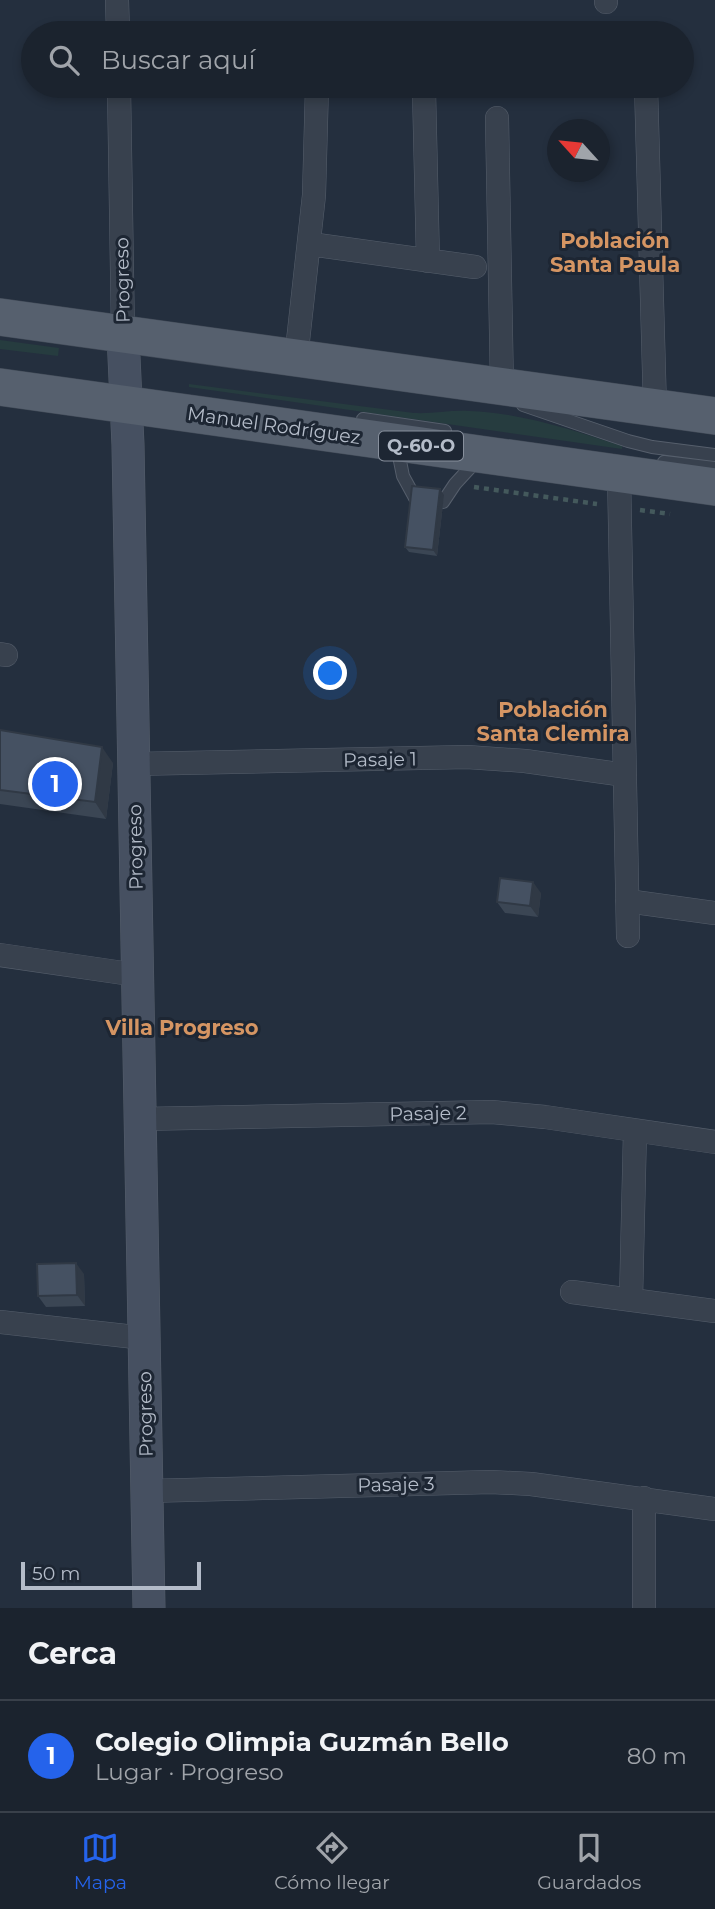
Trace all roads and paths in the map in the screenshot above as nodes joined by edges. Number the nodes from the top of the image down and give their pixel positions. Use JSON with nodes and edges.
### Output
{"nodes":[{"id":1,"x":117,"y":0,"type":"edge"},
{"id":2,"x":118,"y":21,"type":"edge"},
{"id":3,"x":119,"y":98,"type":"edge"},
{"id":4,"x":317,"y":98,"type":"edge"},
{"id":5,"x":424,"y":98,"type":"edge"},
{"id":6,"x":646,"y":98,"type":"edge"},
{"id":7,"x":497,"y":118,"type":"dead end"},
{"id":8,"x":310,"y":244,"type":"junction"},
{"id":9,"x":428,"y":261,"type":"junction"},
{"id":10,"x":475,"y":267,"type":"dead end"},
{"id":11,"x":0,"y":317,"type":"edge"},
{"id":12,"x":123,"y":335,"type":"junction"},
{"id":13,"x":82,"y":340,"type":"dead end"},
{"id":14,"x":296,"y":359,"type":"junction"},
{"id":15,"x":487,"y":386,"type":"junction"},
{"id":16,"x":0,"y":387,"type":"edge"},
{"id":17,"x":171,"y":398,"type":"dead end"},
{"id":18,"x":127,"y":405,"type":"junction"},
{"id":19,"x":655,"y":408,"type":"junction"},
{"id":20,"x":715,"y":416,"type":"edge"},
{"id":21,"x":351,"y":418,"type":"dead end"},
{"id":22,"x":396,"y":442,"type":"junction"},
{"id":23,"x":469,"y":443,"type":"junction"},
{"id":24,"x":715,"y":455,"type":"edge"},
{"id":25,"x":655,"y":460,"type":"dead end"},
{"id":26,"x":715,"y":468,"type":"edge"},
{"id":27,"x":620,"y":474,"type":"junction"},
{"id":28,"x":715,"y":487,"type":"edge"},
{"id":29,"x":415,"y":499,"type":"edge"},
{"id":30,"x":443,"y":502,"type":"dead end"},
{"id":31,"x":133,"y":764,"type":"junction"},
{"id":32,"x":625,"y":775,"type":"junction"},
{"id":33,"x":627,"y":901,"type":"junction"},
{"id":34,"x":715,"y":913,"type":"edge"},
{"id":35,"x":628,"y":936,"type":"dead end"},
{"id":36,"x":0,"y":955,"type":"edge"},
{"id":37,"x":137,"y":975,"type":"junction"},
{"id":38,"x":140,"y":1119,"type":"junction"},
{"id":39,"x":635,"y":1130,"type":"junction"},
{"id":40,"x":715,"y":1142,"type":"edge"},
{"id":41,"x":572,"y":1292,"type":"dead end"},
{"id":42,"x":631,"y":1300,"type":"junction"},
{"id":43,"x":715,"y":1311,"type":"edge"},
{"id":44,"x":0,"y":1322,"type":"edge"},
{"id":45,"x":144,"y":1338,"type":"junction"},
{"id":46,"x":146,"y":1491,"type":"junction"},
{"id":47,"x":644,"y":1498,"type":"junction"},
{"id":48,"x":715,"y":1509,"type":"edge"},
{"id":49,"x":149,"y":1608,"type":"edge"},
{"id":50,"x":644,"y":1608,"type":"edge"}],
"edges":[{"from":1,"to":2,"type":"street"},
{"from":3,"to":12,"type":"street","name":"Progreso"},
{"from":4,"to":8,"type":"street"},
{"from":5,"to":9,"type":"street"},
{"from":6,"to":19,"type":"street"},
{"from":7,"to":15,"type":"street"},
{"from":8,"to":9,"type":"street"},
{"from":8,"to":14,"type":"street"},
{"from":9,"to":10,"type":"street"},
{"from":11,"to":12,"type":"main road"},
{"from":12,"to":13,"type":"lane"},
{"from":12,"to":14,"type":"main road"},
{"from":12,"to":18,"type":"street","name":"Progreso"},
{"from":14,"to":15,"type":"main road"},
{"from":15,"to":19,"type":"main road"},
{"from":15,"to":24,"type":"lane"},
{"from":16,"to":18,"type":"main road","name":"Manuel Rodríguez","number":"Q-60-O"},
{"from":17,"to":18,"type":"lane"},
{"from":18,"to":22,"type":"main road","name":"Manuel Rodríguez","number":"Q-60-O"},
{"from":18,"to":31,"type":"street","name":"Progreso"},
{"from":19,"to":20,"type":"main road"},
{"from":21,"to":23,"type":"lane"},
{"from":22,"to":23,"type":"main road","name":"Manuel Rodríguez","number":"Q-60-O"},
{"from":22,"to":29,"type":"lane"},
{"from":23,"to":27,"type":"main road","name":"Manuel Rodríguez","number":"Q-60-O"},
{"from":23,"to":30,"type":"lane"},
{"from":25,"to":26,"type":"lane"},
{"from":27,"to":28,"type":"main road","name":"Manuel Rodríguez","number":"Q-60-O"},
{"from":27,"to":32,"type":"street"},
{"from":31,"to":32,"type":"street","name":"Pasaje 1"},
{"from":31,"to":37,"type":"street","name":"Progreso"},
{"from":32,"to":33,"type":"street"},
{"from":33,"to":34,"type":"street"},
{"from":33,"to":35,"type":"street"},
{"from":36,"to":37,"type":"street"},
{"from":37,"to":38,"type":"street","name":"Progreso"},
{"from":38,"to":39,"type":"street","name":"Pasaje 2"},
{"from":38,"to":45,"type":"street","name":"Progreso"},
{"from":39,"to":40,"type":"street","name":"Pasaje 2"},
{"from":39,"to":42,"type":"street"},
{"from":41,"to":42,"type":"street"},
{"from":42,"to":43,"type":"street"},
{"from":44,"to":45,"type":"street"},
{"from":45,"to":46,"type":"street","name":"Progreso"},
{"from":46,"to":47,"type":"street","name":"Pasaje 3"},
{"from":46,"to":49,"type":"street","name":"Progreso"},
{"from":47,"to":48,"type":"street","name":"Pasaje 3"},
{"from":47,"to":50,"type":"street"}]}
